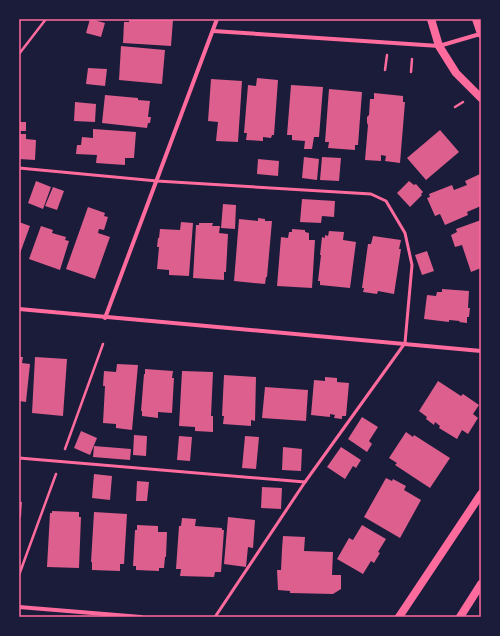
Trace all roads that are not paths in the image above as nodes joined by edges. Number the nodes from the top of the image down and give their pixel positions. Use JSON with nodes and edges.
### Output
{"nodes":[{"id":1,"x":217,"y":19,"type":"edge"},
{"id":2,"x":431,"y":19,"type":"edge"},
{"id":3,"x":476,"y":19,"type":"edge"},
{"id":4,"x":213,"y":31,"type":"junction"},
{"id":5,"x":481,"y":34,"type":"edge"},
{"id":6,"x":439,"y":46,"type":"junction"},
{"id":7,"x":481,"y":98,"type":"edge"},
{"id":8,"x":19,"y":168,"type":"edge"},
{"id":9,"x":157,"y":181,"type":"junction"},
{"id":10,"x":19,"y":309,"type":"edge"},
{"id":11,"x":105,"y":318,"type":"junction"},
{"id":12,"x":405,"y":343,"type":"junction"},
{"id":13,"x":481,"y":351,"type":"edge"},
{"id":14,"x":19,"y":458,"type":"edge"},
{"id":15,"x":305,"y":482,"type":"junction"},
{"id":16,"x":481,"y":494,"type":"edge"},
{"id":17,"x":481,"y":584,"type":"edge"},
{"id":18,"x":19,"y":607,"type":"edge"},
{"id":19,"x":141,"y":617,"type":"edge"},
{"id":20,"x":215,"y":617,"type":"edge"},
{"id":21,"x":399,"y":617,"type":"edge"},
{"id":22,"x":460,"y":617,"type":"edge"}],
"edges":[{"from":1,"to":4,"type":"street"},
{"from":2,"to":6,"type":"main road"},
{"from":3,"to":5,"type":"main road"},
{"from":4,"to":6,"type":"street"},
{"from":4,"to":9,"type":"street"},
{"from":5,"to":6,"type":"street"},
{"from":6,"to":7,"type":"main road"},
{"from":8,"to":9,"type":"lane"},
{"from":9,"to":11,"type":"street"},
{"from":9,"to":12,"type":"lane"},
{"from":10,"to":11,"type":"street"},
{"from":11,"to":12,"type":"street"},
{"from":12,"to":13,"type":"street"},
{"from":12,"to":15,"type":"lane"},
{"from":14,"to":15,"type":"lane"},
{"from":15,"to":20,"type":"lane"},
{"from":16,"to":21,"type":"main road"},
{"from":17,"to":22,"type":"main road"},
{"from":18,"to":19,"type":"street"}]}
